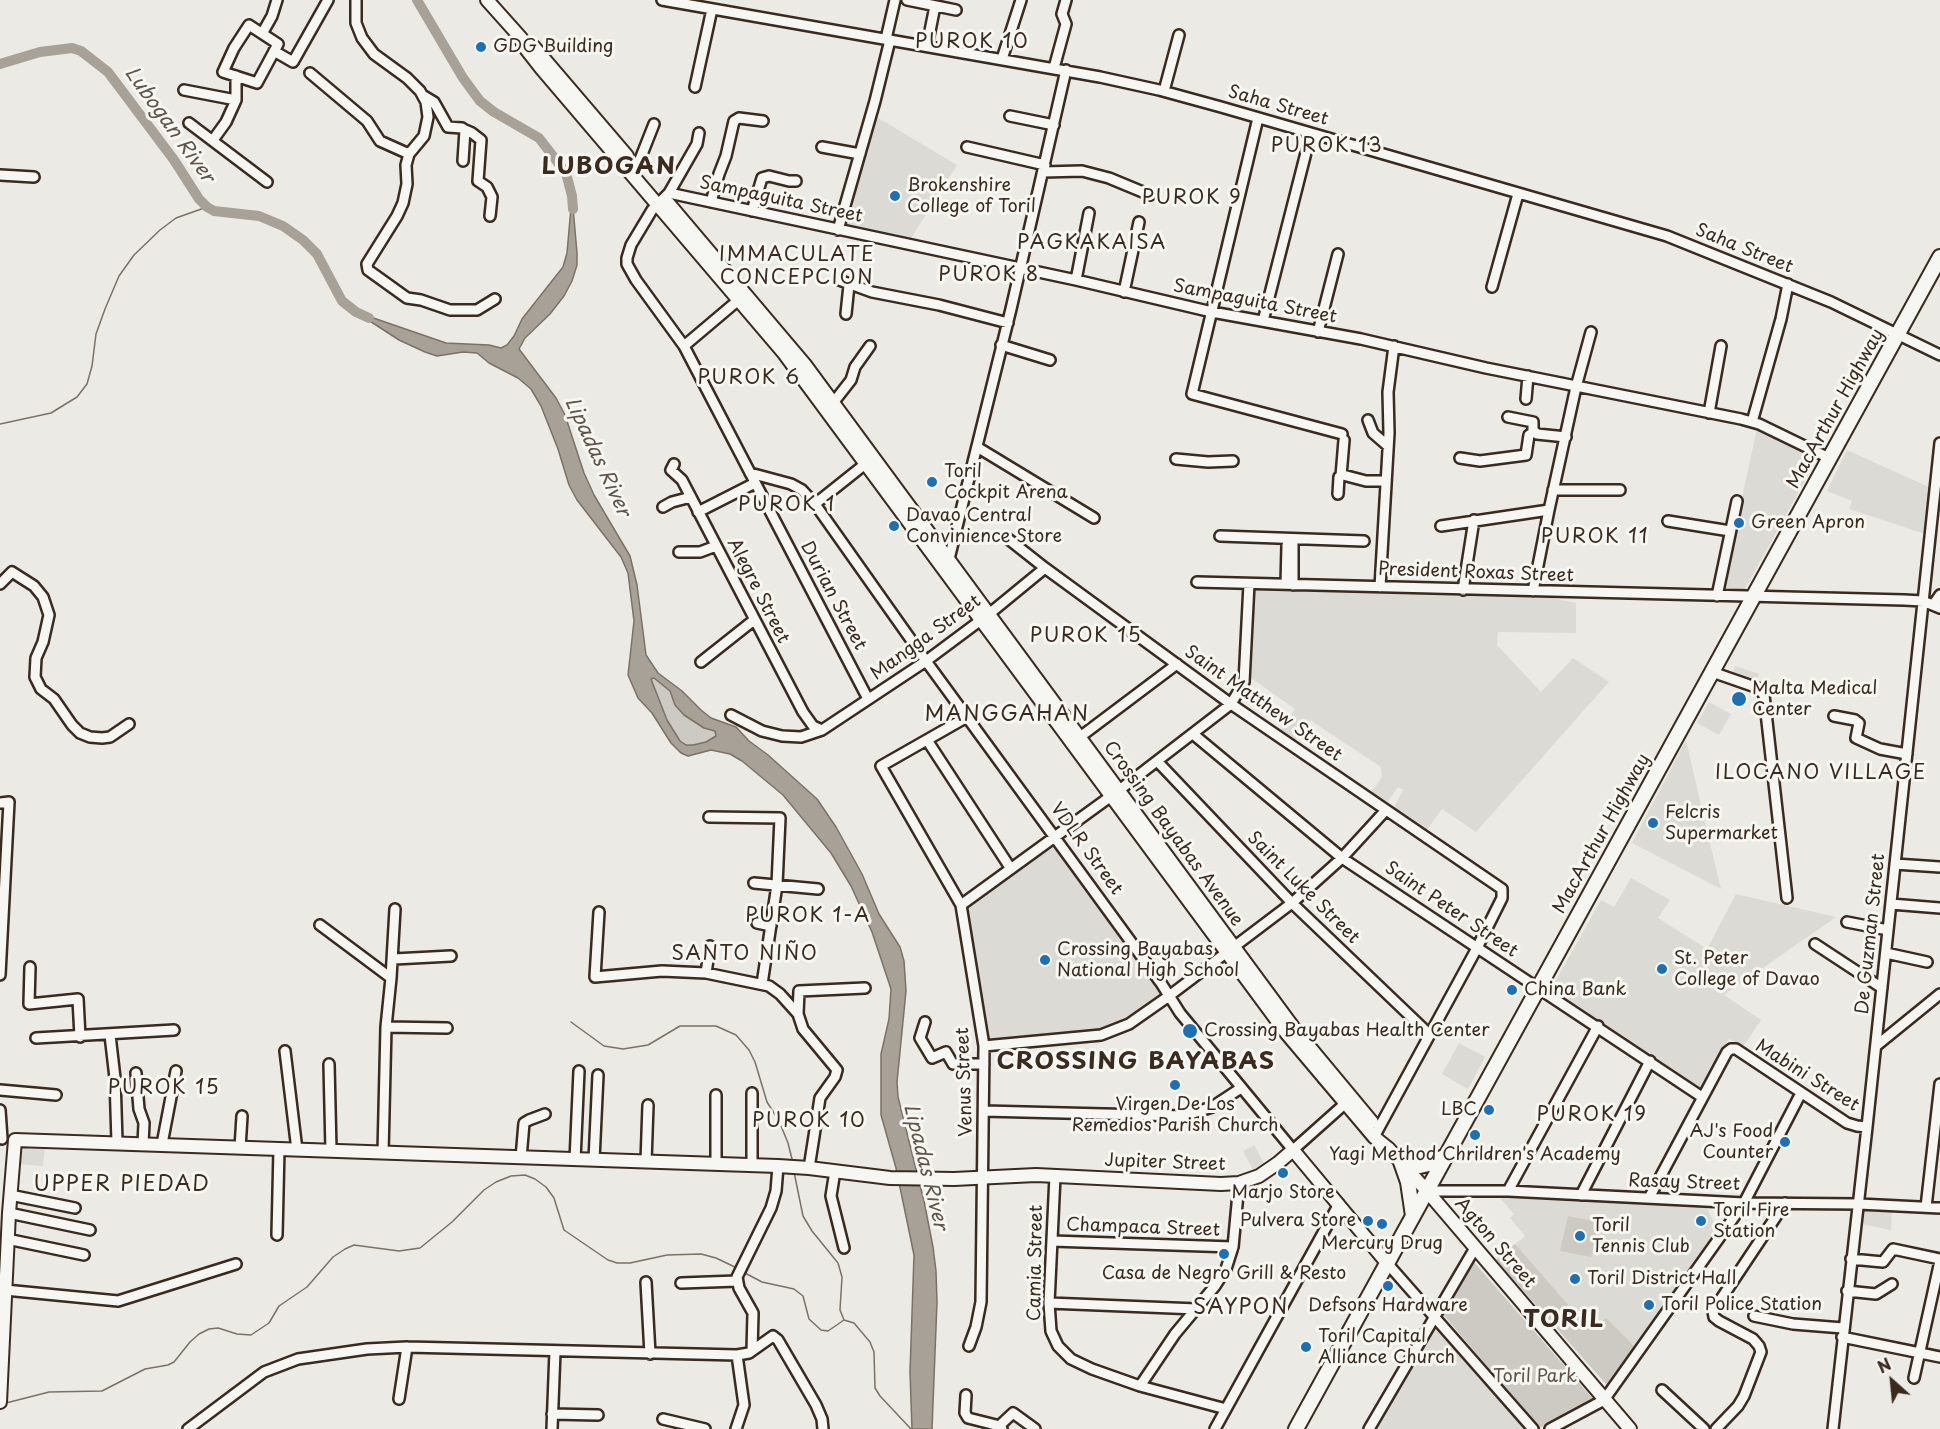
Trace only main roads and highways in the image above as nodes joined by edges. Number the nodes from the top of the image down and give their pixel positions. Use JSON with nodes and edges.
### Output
{"nodes":[{"id":1,"x":488,"y":0,"type":"edge"},
{"id":2,"x":521,"y":38,"type":"junction"},
{"id":3,"x":663,"y":198,"type":"junction"},
{"id":4,"x":1940,"y":257,"type":"edge"},
{"id":5,"x":743,"y":297,"type":"junction"},
{"id":6,"x":869,"y":460,"type":"junction"},
{"id":7,"x":6,"y":1140,"type":"edge"},
{"id":8,"x":1293,"y":1150,"type":"joint"},
{"id":9,"x":1446,"y":1155,"type":"junction"},
{"id":10,"x":1401,"y":1162,"type":"junction"},
{"id":11,"x":1427,"y":1191,"type":"junction"},
{"id":12,"x":1443,"y":1191,"type":"road end"},
{"id":13,"x":1439,"y":1205,"type":"junction"},
{"id":14,"x":1413,"y":1216,"type":"junction"},
{"id":15,"x":1387,"y":1263,"type":"junction"},
{"id":16,"x":2,"y":1303,"type":"edge"},
{"id":17,"x":0,"y":1402,"type":"edge"},
{"id":18,"x":1296,"y":1429,"type":"edge"},
{"id":19,"x":1629,"y":1429,"type":"edge"}],
"edges":[{"from":1,"to":2,"type":"main road","name":"Crossing Bayabas Avenue"},
{"from":2,"to":3,"type":"main road","name":"Crossing Bayabas Avenue"},
{"from":2,"to":3,"type":"main road","name":"Crossing Bayabas Avenue"},
{"from":3,"to":5,"type":"main road","name":"Crossing Bayabas Avenue"},
{"from":4,"to":9,"type":"highway","name":"MacArthur Highway"},
{"from":5,"to":6,"type":"main road","name":"Crossing Bayabas Avenue"},
{"from":5,"to":6,"type":"main road","name":"Crossing Bayabas Avenue"},
{"from":6,"to":10,"type":"main road","name":"Crossing Bayabas Avenue"},
{"from":7,"to":8,"type":"main road","name":"Jupiter Street"},
{"from":7,"to":16,"type":"main road"},
{"from":8,"to":15,"type":"main road","name":"VDLR Street"},
{"from":9,"to":10,"type":"highway"},
{"from":9,"to":11,"type":"highway","name":"MacArthur Highway"},
{"from":10,"to":11,"type":"main road","name":"Crossing Bayabas Avenue"},
{"from":10,"to":14,"type":"highway"},
{"from":11,"to":13,"type":"main road","name":"Agton Street"},
{"from":11,"to":14,"type":"highway","name":"MacArthur Highway"},
{"from":12,"to":13,"type":"main road"},
{"from":13,"to":19,"type":"main road","name":"Agton Street"},
{"from":14,"to":15,"type":"highway","name":"MacArthur Highway"},
{"from":15,"to":18,"type":"highway","name":"MacArthur Highway"},
{"from":16,"to":17,"type":"main road"}]}
